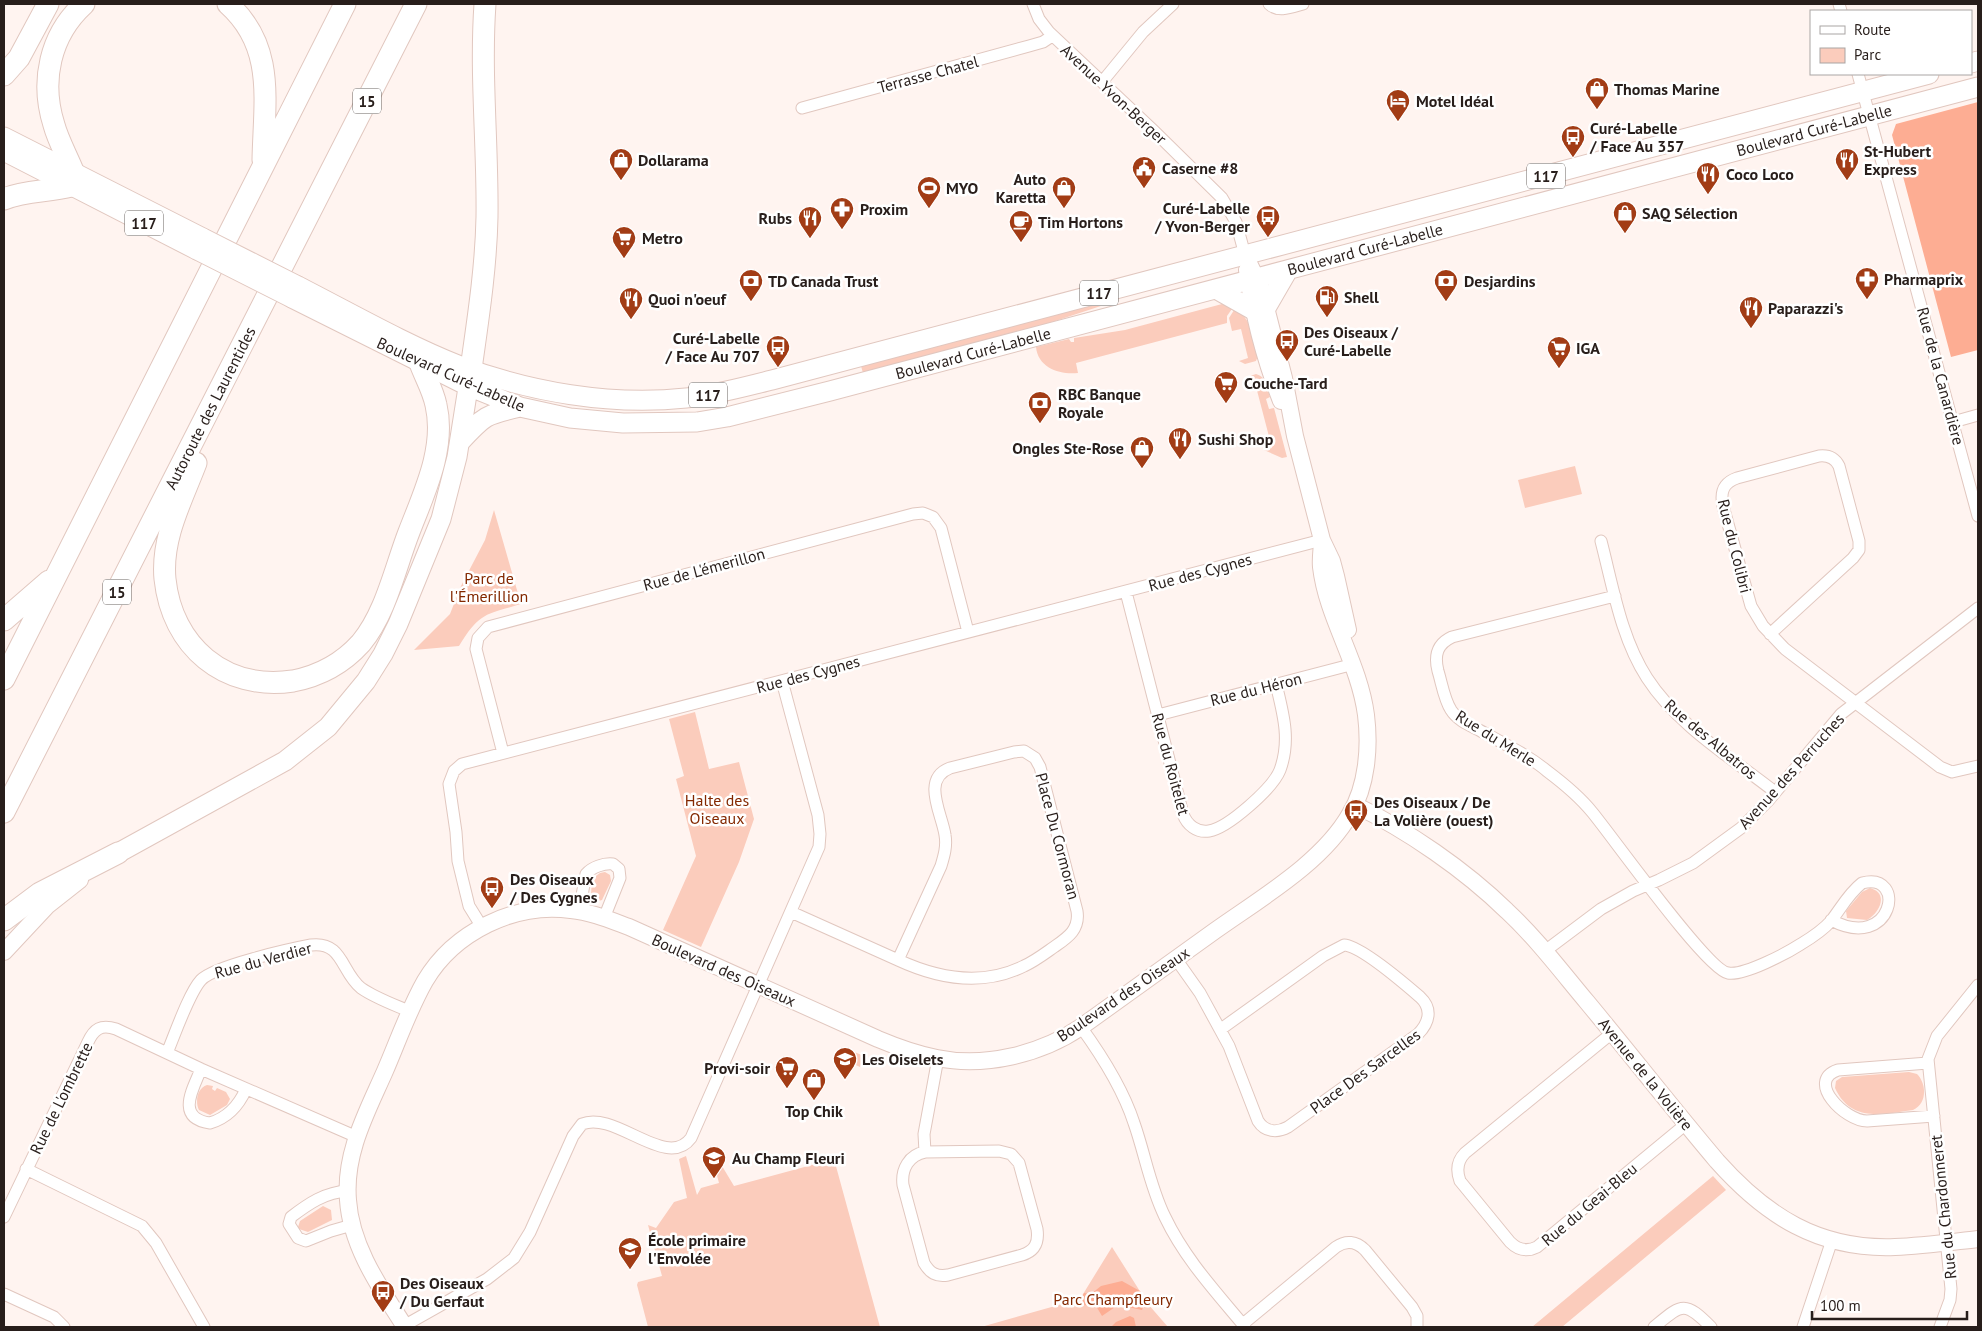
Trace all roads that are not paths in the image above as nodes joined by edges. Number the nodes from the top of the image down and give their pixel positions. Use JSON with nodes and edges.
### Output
{"nodes":[{"id":1,"x":48,"y":4,"type":"edge"},
{"id":2,"x":84,"y":4,"type":"edge"},
{"id":3,"x":228,"y":4,"type":"edge"},
{"id":4,"x":345,"y":4,"type":"edge"},
{"id":5,"x":416,"y":4,"type":"edge"},
{"id":6,"x":485,"y":4,"type":"edge"},
{"id":7,"x":1033,"y":4,"type":"edge"},
{"id":8,"x":1173,"y":4,"type":"edge"},
{"id":9,"x":1270,"y":4,"type":"edge"},
{"id":10,"x":1303,"y":4,"type":"edge"},
{"id":11,"x":1052,"y":36,"type":"junction"},
{"id":12,"x":4,"y":75,"type":"edge"},
{"id":13,"x":1920,"y":75,"type":"edge"},
{"id":14,"x":1102,"y":82,"type":"junction"},
{"id":15,"x":1861,"y":82,"type":"edge"},
{"id":16,"x":1978,"y":87,"type":"edge"},
{"id":17,"x":802,"y":108,"type":"dead end"},
{"id":18,"x":1870,"y":116,"type":"junction"},
{"id":19,"x":4,"y":136,"type":"edge"},
{"id":20,"x":4,"y":151,"type":"edge"},
{"id":21,"x":263,"y":167,"type":"junction"},
{"id":22,"x":72,"y":178,"type":"junction"},
{"id":23,"x":4,"y":199,"type":"edge"},
{"id":24,"x":1246,"y":255,"type":"junction"},
{"id":25,"x":1288,"y":270,"type":"junction"},
{"id":26,"x":1252,"y":279,"type":"junction"},
{"id":27,"x":1216,"y":289,"type":"junction"},
{"id":28,"x":295,"y":292,"type":"junction"},
{"id":29,"x":1260,"y":309,"type":"junction"},
{"id":30,"x":420,"y":363,"type":"junction"},
{"id":31,"x":229,"y":371,"type":"junction"},
{"id":32,"x":469,"y":377,"type":"junction"},
{"id":33,"x":520,"y":407,"type":"junction"},
{"id":34,"x":1978,"y":415,"type":"edge"},
{"id":35,"x":1953,"y":422,"type":"junction"},
{"id":36,"x":460,"y":442,"type":"junction"},
{"id":37,"x":1978,"y":516,"type":"edge"},
{"id":38,"x":1322,"y":540,"type":"junction"},
{"id":39,"x":1601,"y":541,"type":"dead end"},
{"id":40,"x":57,"y":574,"type":"junction"},
{"id":41,"x":1126,"y":592,"type":"junction"},
{"id":42,"x":1615,"y":596,"type":"junction"},
{"id":43,"x":1978,"y":608,"type":"edge"},
{"id":44,"x":4,"y":620,"type":"edge"},
{"id":45,"x":968,"y":632,"type":"junction"},
{"id":46,"x":1770,"y":634,"type":"junction"},
{"id":47,"x":1354,"y":664,"type":"junction"},
{"id":48,"x":4,"y":679,"type":"edge"},
{"id":49,"x":782,"y":681,"type":"junction"},
{"id":50,"x":1276,"y":684,"type":"junction"},
{"id":51,"x":1855,"y":702,"type":"junction"},
{"id":52,"x":1158,"y":714,"type":"junction"},
{"id":53,"x":503,"y":753,"type":"junction"},
{"id":54,"x":1978,"y":766,"type":"edge"},
{"id":55,"x":1775,"y":792,"type":"junction"},
{"id":56,"x":1354,"y":805,"type":"junction"},
{"id":57,"x":4,"y":812,"type":"edge"},
{"id":58,"x":118,"y":853,"type":"junction"},
{"id":59,"x":1647,"y":885,"type":"junction"},
{"id":60,"x":579,"y":911,"type":"junction"},
{"id":61,"x":792,"y":912,"type":"junction"},
{"id":62,"x":604,"y":918,"type":"junction"},
{"id":63,"x":4,"y":920,"type":"edge"},
{"id":64,"x":1831,"y":920,"type":"junction"},
{"id":65,"x":482,"y":927,"type":"junction"},
{"id":66,"x":1545,"y":951,"type":"junction"},
{"id":67,"x":4,"y":952,"type":"edge"},
{"id":68,"x":1176,"y":959,"type":"junction"},
{"id":69,"x":898,"y":960,"type":"junction"},
{"id":70,"x":1978,"y":985,"type":"edge"},
{"id":71,"x":758,"y":986,"type":"junction"},
{"id":72,"x":411,"y":1012,"type":"junction"},
{"id":73,"x":1081,"y":1027,"type":"junction"},
{"id":74,"x":1221,"y":1029,"type":"junction"},
{"id":75,"x":1612,"y":1033,"type":"junction"},
{"id":76,"x":167,"y":1052,"type":"junction"},
{"id":77,"x":938,"y":1058,"type":"junction"},
{"id":78,"x":1928,"y":1064,"type":"junction"},
{"id":79,"x":201,"y":1069,"type":"junction"},
{"id":80,"x":246,"y":1089,"type":"junction"},
{"id":81,"x":1934,"y":1116,"type":"junction"},
{"id":82,"x":1686,"y":1124,"type":"junction"},
{"id":83,"x":356,"y":1137,"type":"junction"},
{"id":84,"x":925,"y":1152,"type":"junction"},
{"id":85,"x":26,"y":1169,"type":"junction"},
{"id":86,"x":348,"y":1192,"type":"junction"},
{"id":87,"x":4,"y":1217,"type":"edge"},
{"id":88,"x":352,"y":1225,"type":"junction"},
{"id":89,"x":1978,"y":1239,"type":"edge"},
{"id":90,"x":1832,"y":1240,"type":"junction"},
{"id":91,"x":1946,"y":1242,"type":"junction"},
{"id":92,"x":4,"y":1294,"type":"edge"},
{"id":93,"x":1244,"y":1326,"type":"edge"},
{"id":94,"x":64,"y":1327,"type":"edge"},
{"id":95,"x":204,"y":1327,"type":"edge"},
{"id":96,"x":404,"y":1327,"type":"edge"},
{"id":97,"x":1417,"y":1327,"type":"edge"},
{"id":98,"x":1654,"y":1327,"type":"edge"},
{"id":99,"x":1711,"y":1327,"type":"edge"},
{"id":100,"x":1803,"y":1327,"type":"edge"},
{"id":101,"x":1940,"y":1327,"type":"edge"}],
"edges":[{"from":1,"to":12,"type":"highway"},
{"from":2,"to":22,"type":"highway"},
{"from":3,"to":21,"type":"highway"},
{"from":4,"to":21,"type":"highway"},
{"from":5,"to":31,"type":"highway","name":"Autoroute des Laurentides","number":"15"},
{"from":6,"to":32,"type":"highway"},
{"from":7,"to":11,"type":"street","name":"Avenue Yvon-Berger"},
{"from":8,"to":14,"type":"street"},
{"from":9,"to":10,"type":"street"},
{"from":11,"to":14,"type":"street","name":"Avenue Yvon-Berger"},
{"from":11,"to":17,"type":"street","name":"Terrasse Chatel"},
{"from":13,"to":15,"type":"main road","name":"Boulevard Curé-Labelle","number":"117"},
{"from":14,"to":24,"type":"street","name":"Avenue Yvon-Berger"},
{"from":15,"to":18,"type":"street","name":"Rue de la Canardière"},
{"from":15,"to":24,"type":"main road","name":"Boulevard Curé-Labelle","number":"117"},
{"from":16,"to":18,"type":"main road","name":"Boulevard Curé-Labelle","number":"117"},
{"from":18,"to":25,"type":"main road","name":"Boulevard Curé-Labelle","number":"117"},
{"from":18,"to":35,"type":"street","name":"Rue de la Canardière"},
{"from":19,"to":22,"type":"main road","name":"Boulevard Curé-Labelle","number":"117"},
{"from":20,"to":22,"type":"main road","name":"Boulevard Curé-Labelle","number":"117"},
{"from":21,"to":40,"type":"highway"},
{"from":22,"to":23,"type":"highway"},
{"from":22,"to":28,"type":"main road","name":"Boulevard Curé-Labelle","number":"117","bridge":true},
{"from":24,"to":26,"type":"street","name":"Boulevard des Oiseaux"},
{"from":24,"to":32,"type":"main road","name":"Boulevard Curé-Labelle","number":"117"},
{"from":25,"to":26,"type":"main road","name":"Boulevard Curé-Labelle","number":"117"},
{"from":25,"to":29,"type":"main road"},
{"from":26,"to":27,"type":"main road","name":"Boulevard Curé-Labelle","number":"117"},
{"from":26,"to":29,"type":"street","name":"Boulevard des Oiseaux"},
{"from":27,"to":29,"type":"main road"},
{"from":27,"to":33,"type":"main road","name":"Boulevard Curé-Labelle","number":"117"},
{"from":28,"to":30,"type":"main road","name":"Boulevard Curé-Labelle","number":"117"},
{"from":28,"to":32,"type":"main road","name":"Boulevard Curé-Labelle","number":"117"},
{"from":29,"to":38,"type":"street","name":"Boulevard des Oiseaux"},
{"from":30,"to":31,"type":"highway"},
{"from":30,"to":32,"type":"main road","name":"Boulevard Curé-Labelle","number":"117"},
{"from":31,"to":57,"type":"highway","name":"Autoroute des Laurentides","number":"15"},
{"from":32,"to":33,"type":"main road","name":"Boulevard Curé-Labelle","number":"117"},
{"from":32,"to":36,"type":"main road"},
{"from":33,"to":36,"type":"main road"},
{"from":34,"to":35,"type":"street"},
{"from":35,"to":37,"type":"street","name":"Rue de la Canardière"},
{"from":36,"to":58,"type":"main road"},
{"from":38,"to":41,"type":"street","name":"Rue des Cygnes"},
{"from":38,"to":47,"type":"street","name":"Boulevard des Oiseaux"},
{"from":39,"to":42,"type":"street","name":"Rue des Albatros"},
{"from":40,"to":44,"type":"highway"},
{"from":40,"to":48,"type":"highway"},
{"from":41,"to":45,"type":"street","name":"Rue des Cygnes"},
{"from":41,"to":52,"type":"street","name":"Rue du Roitelet"},
{"from":42,"to":55,"type":"street","name":"Rue des Albatros"},
{"from":42,"to":59,"type":"street","name":"Rue du Merle"},
{"from":43,"to":51,"type":"street","name":"Avenue des Perruches"},
{"from":45,"to":49,"type":"street","name":"Rue des Cygnes"},
{"from":45,"to":53,"type":"street","name":"Rue de L'émerillon"},
{"from":46,"to":46,"type":"street","name":"Rue du Colibri"},
{"from":46,"to":51,"type":"street","name":"Rue du Colibri"},
{"from":47,"to":50,"type":"street","name":"Rue du Héron"},
{"from":47,"to":56,"type":"street","name":"Boulevard des Oiseaux"},
{"from":49,"to":53,"type":"street","name":"Rue des Cygnes"},
{"from":49,"to":61,"type":"street"},
{"from":50,"to":52,"type":"street","name":"Rue du Héron"},
{"from":50,"to":52,"type":"street","name":"Rue du Roitelet"},
{"from":51,"to":54,"type":"street","name":"Rue du Colibri"},
{"from":51,"to":55,"type":"street","name":"Avenue des Perruches"},
{"from":53,"to":65,"type":"street","name":"Rue des Cygnes"},
{"from":55,"to":59,"type":"street","name":"Avenue des Perruches"},
{"from":56,"to":66,"type":"street","name":"Avenue de la Volière"},
{"from":56,"to":68,"type":"street","name":"Boulevard des Oiseaux"},
{"from":58,"to":63,"type":"highway"},
{"from":58,"to":67,"type":"street"},
{"from":59,"to":64,"type":"street","name":"Rue du Merle"},
{"from":59,"to":66,"type":"street","name":"Avenue des Perruches"},
{"from":60,"to":62,"type":"street","name":"Boulevard des Oiseaux"},
{"from":60,"to":62,"type":"street"},
{"from":60,"to":65,"type":"street","name":"Boulevard des Oiseaux"},
{"from":61,"to":69,"type":"street","name":"Place Du Cormoran"},
{"from":61,"to":71,"type":"street"},
{"from":62,"to":71,"type":"street","name":"Boulevard des Oiseaux"},
{"from":64,"to":64,"type":"street"},
{"from":65,"to":72,"type":"street","name":"Boulevard des Oiseaux"},
{"from":66,"to":75,"type":"street","name":"Avenue de la Volière"},
{"from":68,"to":73,"type":"street","name":"Boulevard des Oiseaux"},
{"from":68,"to":74,"type":"street","name":"Place Des Sarcelles"},
{"from":69,"to":69,"type":"street","name":"Place Du Cormoran"},
{"from":70,"to":78,"type":"street","name":"Rue du Chardonneret"},
{"from":71,"to":77,"type":"street","name":"Boulevard des Oiseaux"},
{"from":71,"to":96,"type":"street"},
{"from":72,"to":76,"type":"street","name":"Rue du Verdier"},
{"from":72,"to":83,"type":"street","name":"Boulevard des Oiseaux"},
{"from":73,"to":77,"type":"street","name":"Boulevard des Oiseaux"},
{"from":73,"to":93,"type":"street"},
{"from":74,"to":74,"type":"street","name":"Place Des Sarcelles"},
{"from":75,"to":82,"type":"street","name":"Avenue de la Volière"},
{"from":75,"to":82,"type":"street","name":"Rue du Geai-Bleu"},
{"from":76,"to":79,"type":"street","name":"Rue de L'ombrette"},
{"from":76,"to":85,"type":"street","name":"Rue de L'ombrette"},
{"from":77,"to":84,"type":"street"},
{"from":78,"to":81,"type":"street","name":"Rue du Chardonneret"},
{"from":78,"to":81,"type":"street","name":"Rue du Chardonneret"},
{"from":79,"to":80,"type":"street","name":"Rue de L'ombrette"},
{"from":79,"to":80,"type":"street"},
{"from":80,"to":83,"type":"street","name":"Rue de L'ombrette"},
{"from":81,"to":91,"type":"street","name":"Rue du Chardonneret"},
{"from":82,"to":90,"type":"street","name":"Avenue de la Volière"},
{"from":83,"to":86,"type":"street","name":"Boulevard des Oiseaux"},
{"from":84,"to":84,"type":"street"},
{"from":85,"to":87,"type":"street","name":"Rue de L'ombrette"},
{"from":85,"to":95,"type":"street"},
{"from":86,"to":88,"type":"street","name":"Boulevard des Oiseaux"},
{"from":86,"to":88,"type":"street"},
{"from":88,"to":96,"type":"street","name":"Boulevard des Oiseaux"},
{"from":89,"to":91,"type":"street","name":"Avenue de la Volière"},
{"from":90,"to":91,"type":"street","name":"Avenue de la Volière"},
{"from":90,"to":100,"type":"street"},
{"from":91,"to":101,"type":"street","name":"Rue du Chardonneret"},
{"from":92,"to":94,"type":"street"},
{"from":93,"to":97,"type":"street"},
{"from":98,"to":99,"type":"street"}]}
